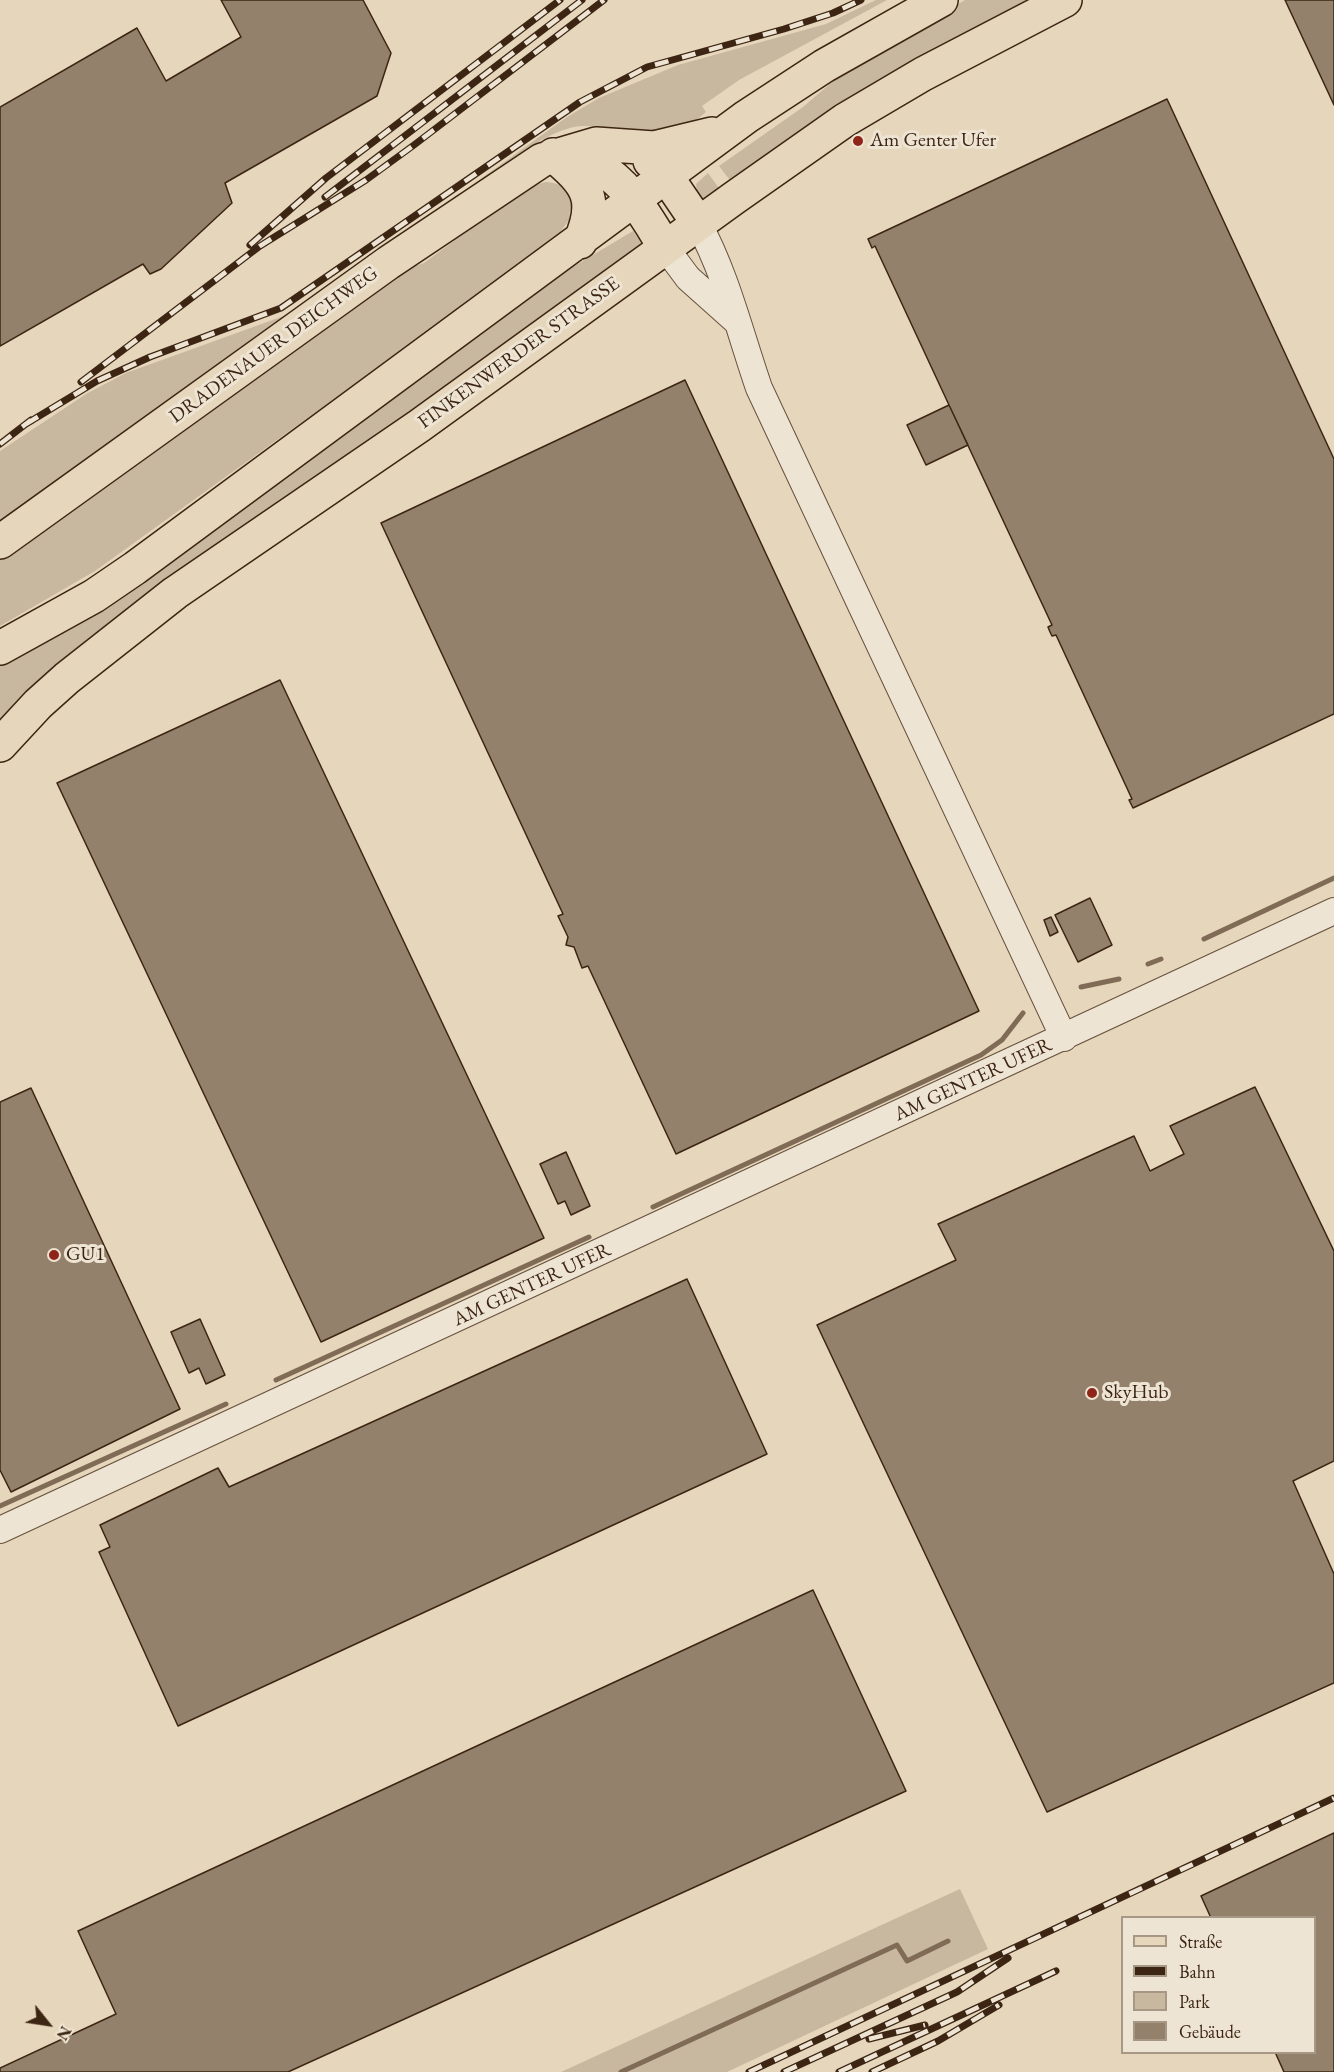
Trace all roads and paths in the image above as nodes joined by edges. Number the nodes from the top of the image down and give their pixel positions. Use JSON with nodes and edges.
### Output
{"nodes":[{"id":1,"x":941,"y":0,"type":"edge"},
{"id":2,"x":1065,"y":0,"type":"edge"},
{"id":3,"x":729,"y":130,"type":"junction"},
{"id":4,"x":632,"y":148,"type":"junction"},
{"id":5,"x":553,"y":155,"type":"junction"},
{"id":6,"x":666,"y":176,"type":"junction"},
{"id":7,"x":634,"y":201,"type":"junction"},
{"id":8,"x":698,"y":223,"type":"junction"},
{"id":9,"x":580,"y":242,"type":"junction"},
{"id":10,"x":665,"y":247,"type":"junction"},
{"id":11,"x":735,"y":320,"type":"junction"},
{"id":12,"x":0,"y":542,"type":"edge"},
{"id":13,"x":0,"y":648,"type":"edge"},
{"id":14,"x":0,"y":745,"type":"edge"},
{"id":15,"x":1334,"y":911,"type":"edge"},
{"id":16,"x":1064,"y":1038,"type":"junction"},
{"id":17,"x":0,"y":1530,"type":"edge"}],
"edges":[{"from":1,"to":3,"type":"main road"},
{"from":2,"to":8,"type":"main road","name":"FINKENWERDER STRASSE"},
{"from":3,"to":4,"type":"main road","name":"DRADENAUER DEICHWEG"},
{"from":3,"to":6,"type":"main road"},
{"from":4,"to":5,"type":"main road","name":"DRADENAUER DEICHWEG"},
{"from":4,"to":6,"type":"main road"},
{"from":5,"to":7,"type":"main road"},
{"from":5,"to":9,"type":"main road"},
{"from":5,"to":12,"type":"main road","name":"DRADENAUER DEICHWEG"},
{"from":6,"to":7,"type":"main road"},
{"from":6,"to":8,"type":"main road"},
{"from":7,"to":9,"type":"main road"},
{"from":7,"to":10,"type":"main road"},
{"from":8,"to":10,"type":"main road","name":"FINKENWERDER STRASSE"},
{"from":8,"to":11,"type":"street","name":"AM GENTER UFER"},
{"from":9,"to":13,"type":"main road"},
{"from":10,"to":11,"type":"street","name":"AM GENTER UFER"},
{"from":10,"to":14,"type":"main road","name":"FINKENWERDER STRASSE"},
{"from":11,"to":16,"type":"street","name":"AM GENTER UFER"},
{"from":15,"to":16,"type":"street","name":"AM GENTER UFER"},
{"from":16,"to":17,"type":"street","name":"AM GENTER UFER"}]}
